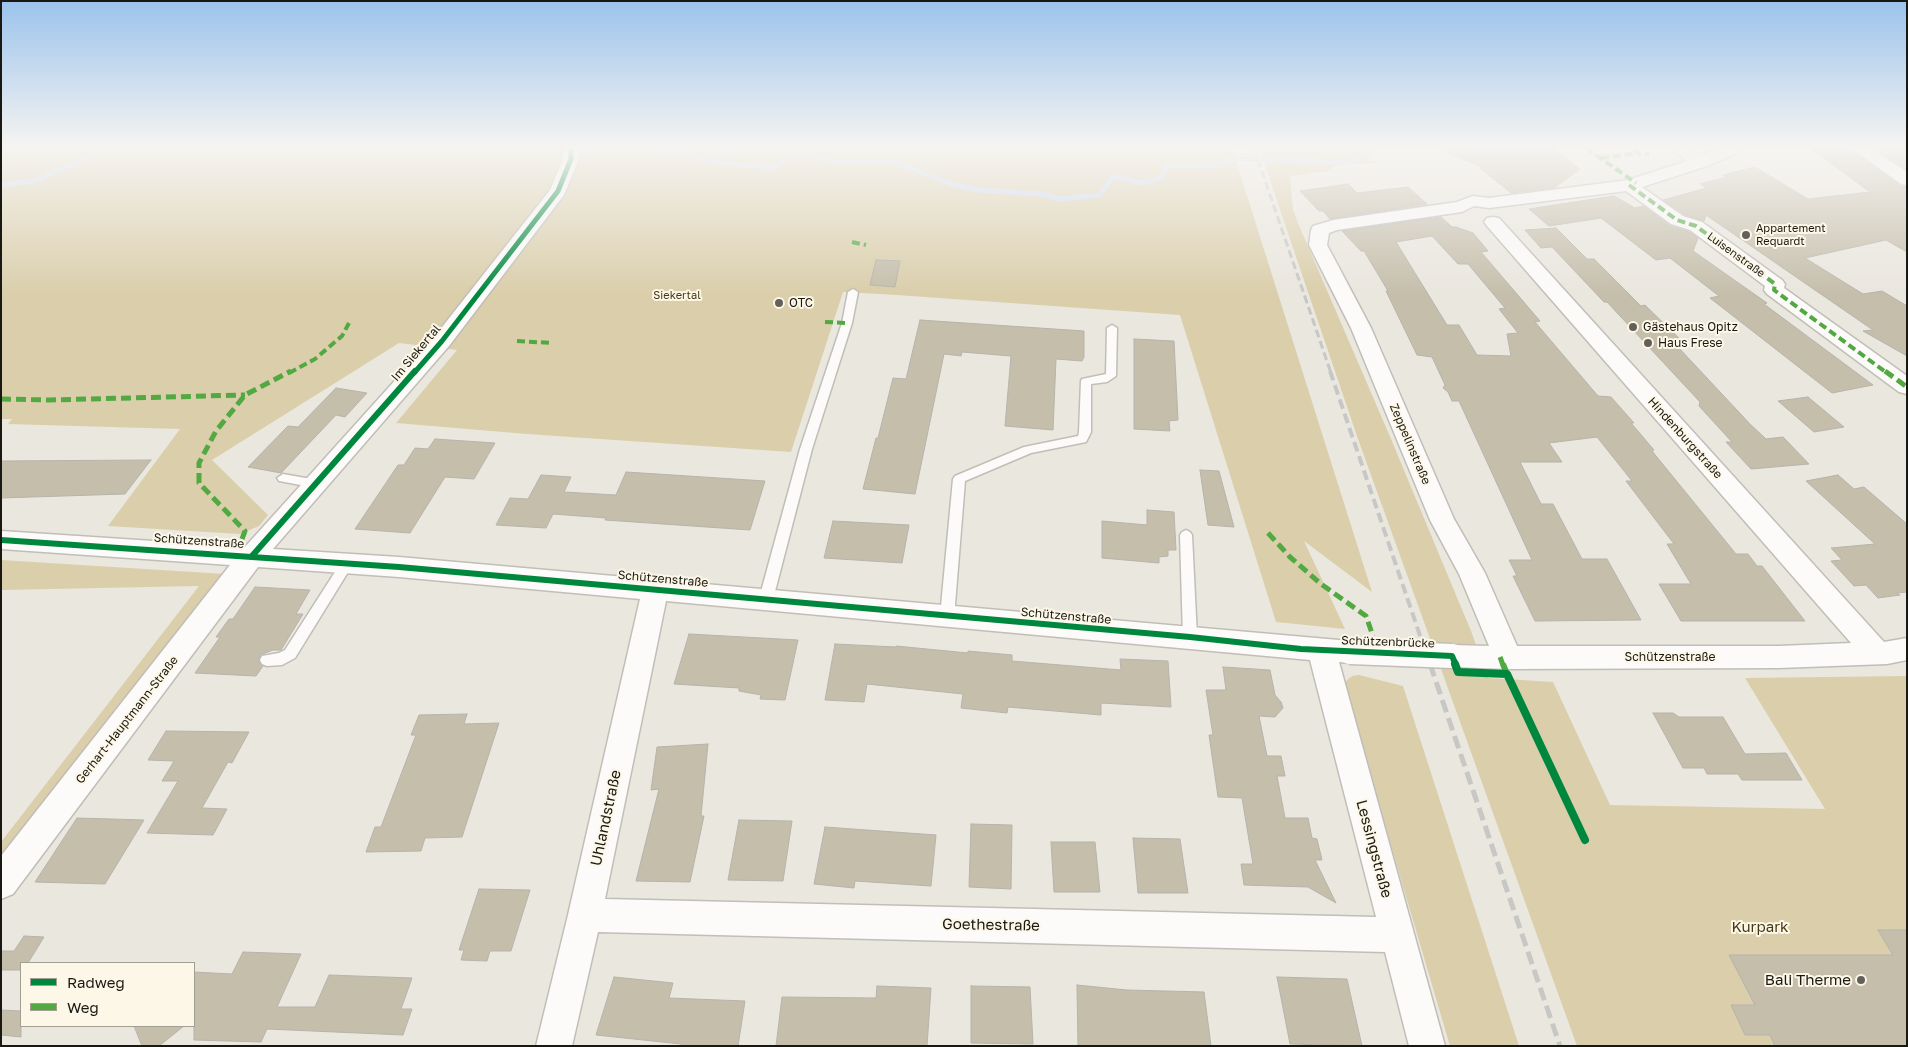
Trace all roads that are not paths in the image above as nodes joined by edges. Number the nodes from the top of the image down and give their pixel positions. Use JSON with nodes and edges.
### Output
{"nodes":[{"id":1,"x":553,"y":197,"type":"edge"},
{"id":2,"x":1571,"y":197,"type":"edge"},
{"id":3,"x":1645,"y":197,"type":"edge"},
{"id":4,"x":1491,"y":213,"type":"junction"},
{"id":5,"x":853,"y":292,"type":"dead end"},
{"id":6,"x":1112,"y":328,"type":"dead end"},
{"id":7,"x":1907,"y":387,"type":"edge"},
{"id":8,"x":283,"y":478,"type":"dead end"},
{"id":9,"x":317,"y":484,"type":"junction"},
{"id":10,"x":1186,"y":535,"type":"dead end"},
{"id":11,"x":1,"y":540,"type":"edge"},
{"id":12,"x":252,"y":556,"type":"junction"},
{"id":13,"x":348,"y":564,"type":"junction"},
{"id":14,"x":655,"y":590,"type":"junction"},
{"id":15,"x":766,"y":599,"type":"junction"},
{"id":16,"x":947,"y":616,"type":"junction"},
{"id":17,"x":1190,"y":637,"type":"junction"},
{"id":18,"x":1336,"y":652,"type":"junction"},
{"id":19,"x":1890,"y":652,"type":"edge"},
{"id":20,"x":1452,"y":656,"type":"joint"},
{"id":21,"x":1496,"y":657,"type":"junction"},
{"id":22,"x":267,"y":660,"type":"dead end"},
{"id":23,"x":1,"y":883,"type":"edge"},
{"id":24,"x":585,"y":915,"type":"junction"},
{"id":25,"x":1397,"y":935,"type":"junction"},
{"id":26,"x":554,"y":1046,"type":"edge"},
{"id":27,"x":1427,"y":1046,"type":"edge"}],
"edges":[{"from":1,"to":9,"type":"street","name":"Im Siekertal"},
{"from":2,"to":4,"type":"street"},
{"from":3,"to":7,"type":"street","name":"Luisenstraße"},
{"from":4,"to":19,"type":"street","name":"Hindenburgstraße"},
{"from":4,"to":21,"type":"street","name":"Zeppelinstraße"},
{"from":5,"to":15,"type":"lane"},
{"from":6,"to":16,"type":"lane"},
{"from":8,"to":9,"type":"lane"},
{"from":9,"to":12,"type":"street","name":"Im Siekertal"},
{"from":10,"to":17,"type":"lane"},
{"from":11,"to":12,"type":"street","name":"Schützenstraße"},
{"from":12,"to":13,"type":"street","name":"Schützenstraße"},
{"from":12,"to":23,"type":"street","name":"Gerhart-Hauptmann-Straße"},
{"from":13,"to":14,"type":"street","name":"Schützenstraße"},
{"from":13,"to":22,"type":"lane"},
{"from":14,"to":15,"type":"street","name":"Schützenstraße"},
{"from":14,"to":24,"type":"street","name":"Uhlandstraße"},
{"from":15,"to":16,"type":"street","name":"Schützenstraße"},
{"from":16,"to":17,"type":"street","name":"Schützenstraße"},
{"from":17,"to":18,"type":"street","name":"Schützenstraße"},
{"from":18,"to":20,"type":"street","name":"Schützenbrücke","bridge":true},
{"from":18,"to":25,"type":"street","name":"Lessingstraße"},
{"from":19,"to":21,"type":"street","name":"Schützenstraße"},
{"from":20,"to":21,"type":"street","name":"Schützenstraße"},
{"from":24,"to":25,"type":"street","name":"Goethestraße"},
{"from":24,"to":26,"type":"street","name":"Uhlandstraße"},
{"from":25,"to":27,"type":"street","name":"Lessingstraße"}]}
